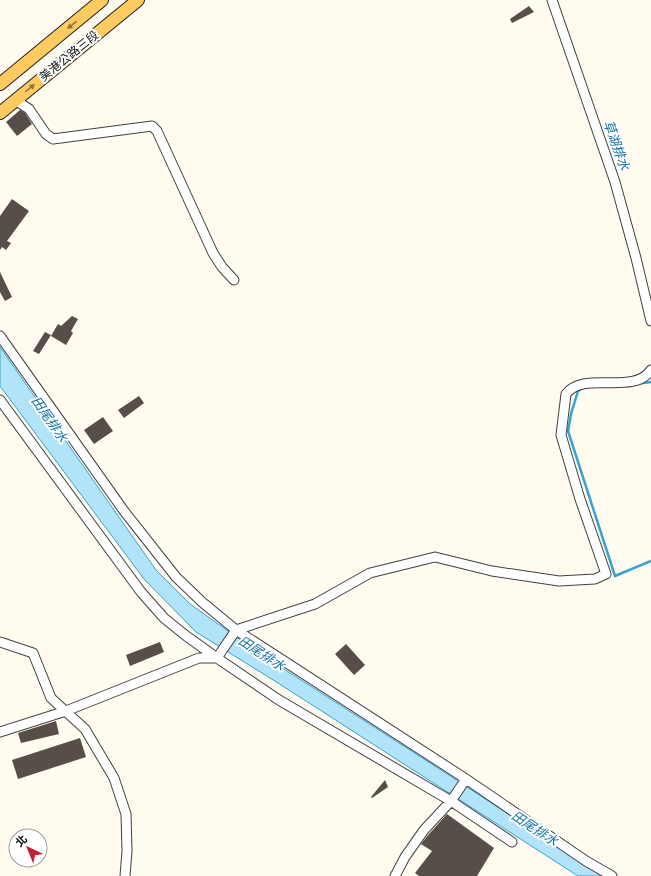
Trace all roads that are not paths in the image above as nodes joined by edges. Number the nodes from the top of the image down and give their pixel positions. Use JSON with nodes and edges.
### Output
{"nodes":[{"id":1,"x":102,"y":0,"type":"edge"},
{"id":2,"x":138,"y":0,"type":"edge"},
{"id":3,"x":552,"y":0,"type":"edge"},
{"id":4,"x":0,"y":84,"type":"edge"},
{"id":5,"x":15,"y":100,"type":"junction"},
{"id":6,"x":0,"y":113,"type":"edge"},
{"id":7,"x":234,"y":280,"type":"dead end"},
{"id":8,"x":651,"y":322,"type":"edge"},
{"id":9,"x":0,"y":336,"type":"edge"},
{"id":10,"x":651,"y":370,"type":"edge"},
{"id":11,"x":0,"y":400,"type":"edge"},
{"id":12,"x":236,"y":630,"type":"junction"},
{"id":13,"x":0,"y":642,"type":"edge"},
{"id":14,"x":217,"y":658,"type":"junction"},
{"id":15,"x":66,"y":711,"type":"junction"},
{"id":16,"x":0,"y":732,"type":"edge"},
{"id":17,"x":466,"y":779,"type":"junction"},
{"id":18,"x":451,"y":801,"type":"junction"},
{"id":19,"x":512,"y":842,"type":"dead end"},
{"id":20,"x":125,"y":876,"type":"edge"},
{"id":21,"x":395,"y":876,"type":"edge"},
{"id":22,"x":612,"y":876,"type":"edge"}],
"edges":[{"from":1,"to":4,"type":"main road","name":"美港公路三段","one_way":true},
{"from":5,"to":2,"type":"main road","name":"美港公路三段","one_way":true},
{"from":3,"to":8,"type":"street"},
{"from":5,"to":6,"type":"main road","name":"美港公路三段"},
{"from":5,"to":7,"type":"street"},
{"from":9,"to":12,"type":"street"},
{"from":10,"to":12,"type":"street"},
{"from":11,"to":14,"type":"street"},
{"from":12,"to":14,"type":"street"},
{"from":12,"to":17,"type":"street"},
{"from":13,"to":15,"type":"street"},
{"from":14,"to":15,"type":"street"},
{"from":14,"to":18,"type":"street"},
{"from":15,"to":16,"type":"street"},
{"from":15,"to":20,"type":"street"},
{"from":17,"to":18,"type":"street"},
{"from":17,"to":22,"type":"street"},
{"from":18,"to":19,"type":"street"},
{"from":18,"to":21,"type":"street"}]}
